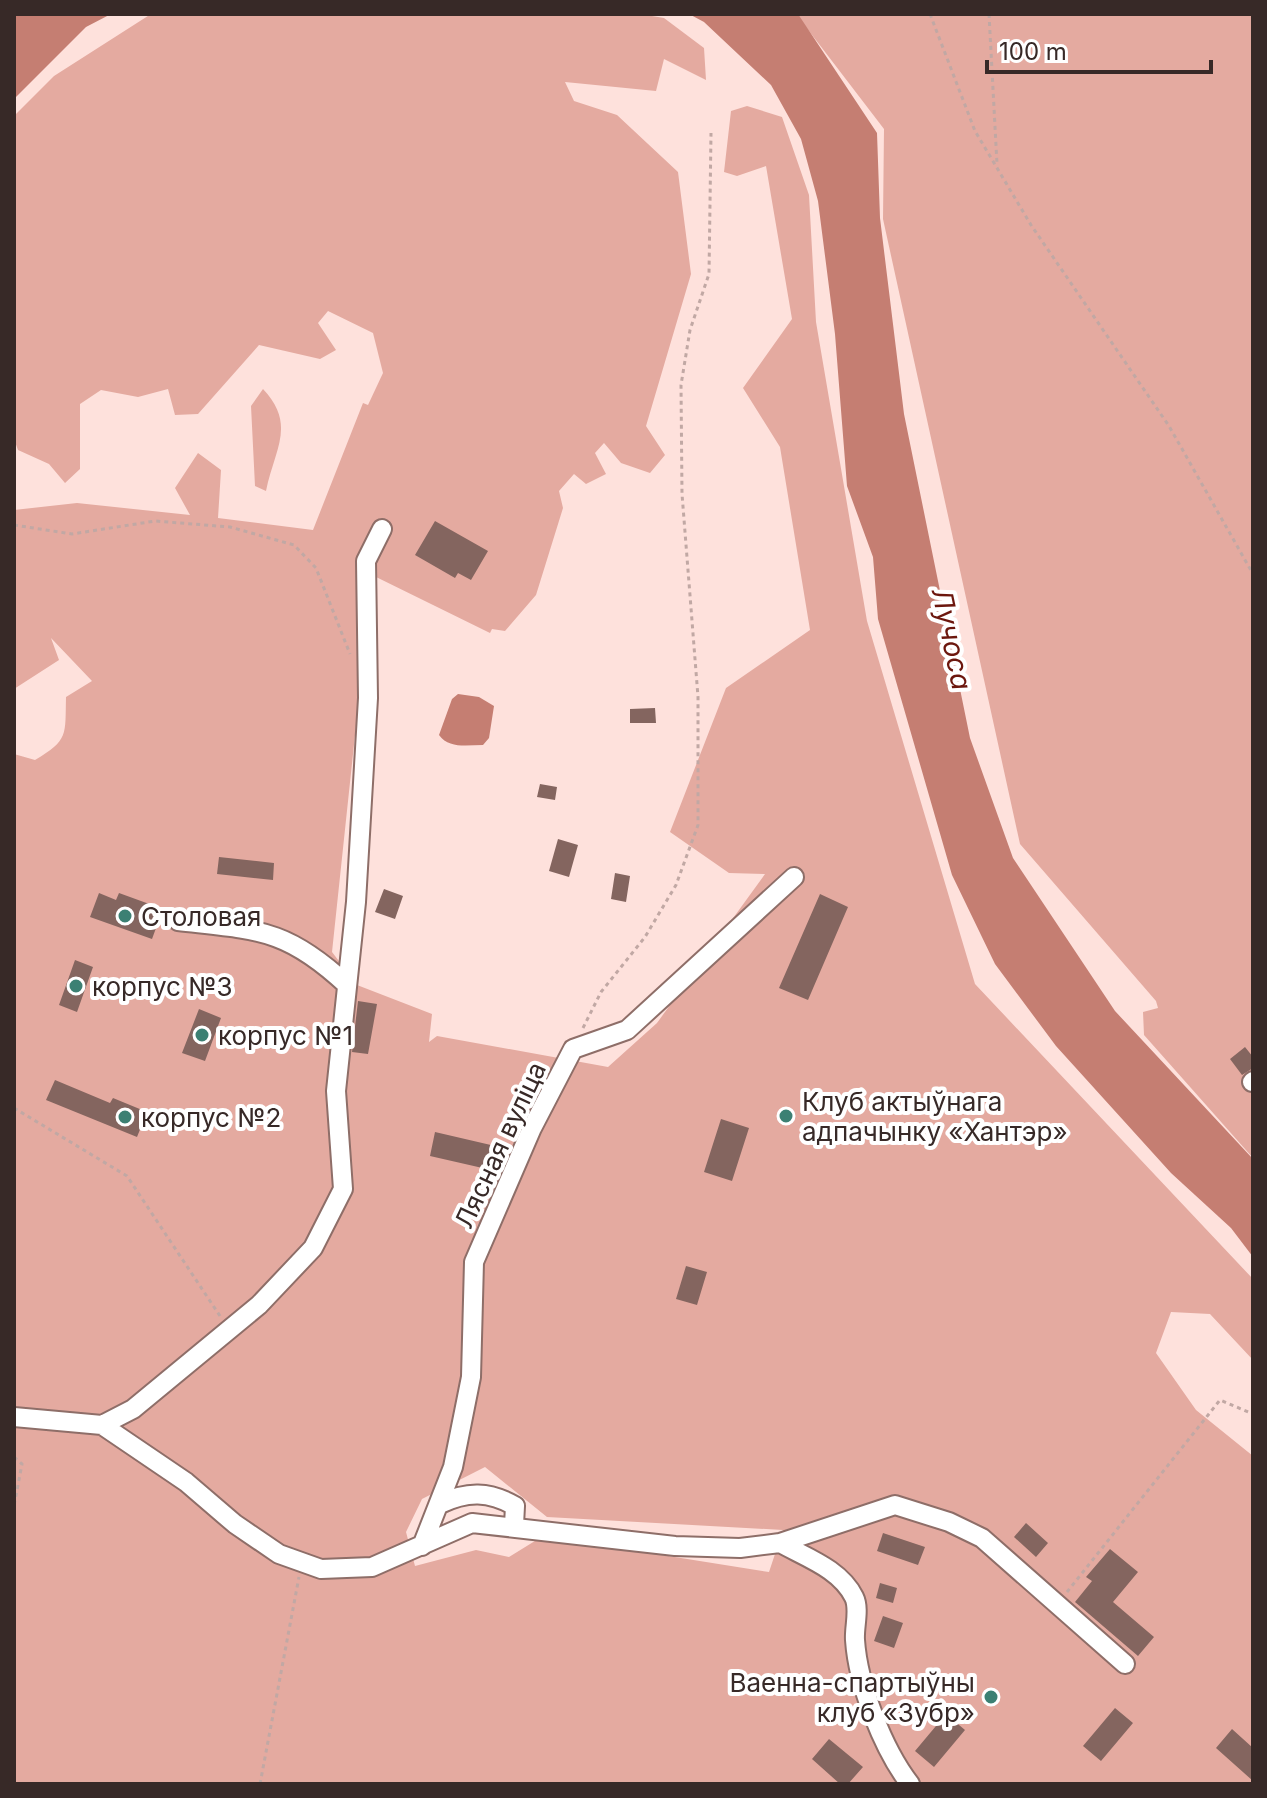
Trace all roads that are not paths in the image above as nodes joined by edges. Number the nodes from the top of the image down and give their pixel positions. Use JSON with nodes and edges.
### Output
{"nodes":[{"id":1,"x":382,"y":529,"type":"dead end"},
{"id":2,"x":794,"y":877,"type":"dead end"},
{"id":3,"x":178,"y":921,"type":"dead end"},
{"id":4,"x":347,"y":985,"type":"junction"},
{"id":5,"x":14,"y":1417,"type":"edge"},
{"id":6,"x":102,"y":1425,"type":"junction"},
{"id":7,"x":440,"y":1504,"type":"junction"},
{"id":8,"x":514,"y":1525,"type":"junction"},
{"id":9,"x":780,"y":1543,"type":"junction"},
{"id":10,"x":422,"y":1546,"type":"junction"},
{"id":11,"x":1125,"y":1664,"type":"dead end"},
{"id":12,"x":910,"y":1784,"type":"edge"}],
"edges":[{"from":1,"to":4,"type":"street"},
{"from":2,"to":7,"type":"street","name":"Лясная вуліца"},
{"from":3,"to":4,"type":"street"},
{"from":4,"to":6,"type":"street"},
{"from":5,"to":6,"type":"street"},
{"from":6,"to":10,"type":"street"},
{"from":7,"to":8,"type":"street"},
{"from":7,"to":10,"type":"street"},
{"from":8,"to":9,"type":"street"},
{"from":8,"to":10,"type":"street"},
{"from":9,"to":11,"type":"street"},
{"from":9,"to":12,"type":"street"}]}
